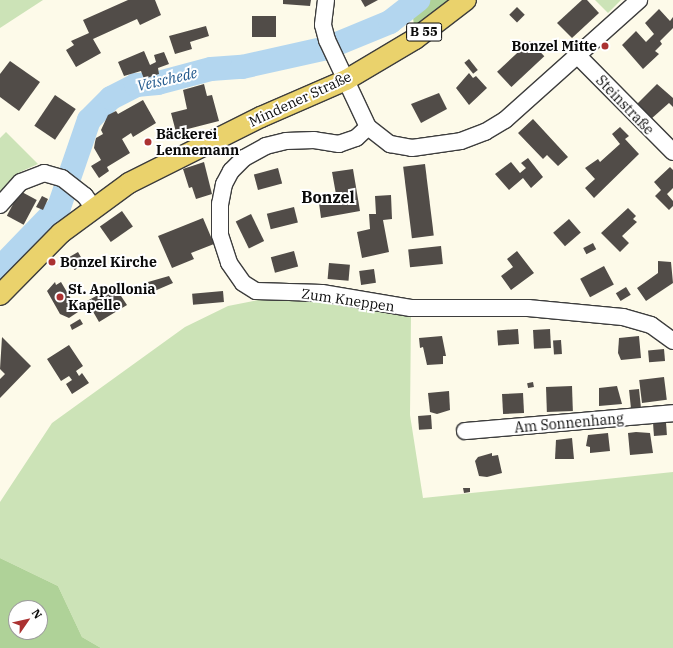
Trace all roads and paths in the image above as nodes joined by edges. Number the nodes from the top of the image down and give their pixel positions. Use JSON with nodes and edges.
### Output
{"nodes":[{"id":1,"x":326,"y":0,"type":"edge"},
{"id":2,"x":466,"y":0,"type":"edge"},
{"id":3,"x":639,"y":0,"type":"edge"},
{"id":4,"x":578,"y":56,"type":"junction"},
{"id":5,"x":346,"y":80,"type":"junction"},
{"id":6,"x":368,"y":127,"type":"junction"},
{"id":7,"x":673,"y":152,"type":"edge"},
{"id":8,"x":0,"y":205,"type":"edge"},
{"id":9,"x":93,"y":207,"type":"junction"},
{"id":10,"x":0,"y":296,"type":"edge"},
{"id":11,"x":673,"y":341,"type":"edge"},
{"id":12,"x":673,"y":413,"type":"edge"},
{"id":13,"x":465,"y":431,"type":"dead end"}],
"edges":[{"from":1,"to":5,"type":"street"},
{"from":2,"to":5,"type":"main road","name":"Mindener Straße","number":"B 55"},
{"from":3,"to":4,"type":"street"},
{"from":4,"to":6,"type":"street"},
{"from":4,"to":7,"type":"street","name":"Steinstraße"},
{"from":5,"to":6,"type":"street"},
{"from":5,"to":9,"type":"main road","name":"Mindener Straße","number":"B 55"},
{"from":6,"to":11,"type":"street","name":"Zum Kneppen"},
{"from":8,"to":9,"type":"street"},
{"from":9,"to":10,"type":"main road","name":"Mindener Straße","number":"B 55"},
{"from":12,"to":13,"type":"street","name":"Am Sonnenhang"}]}
